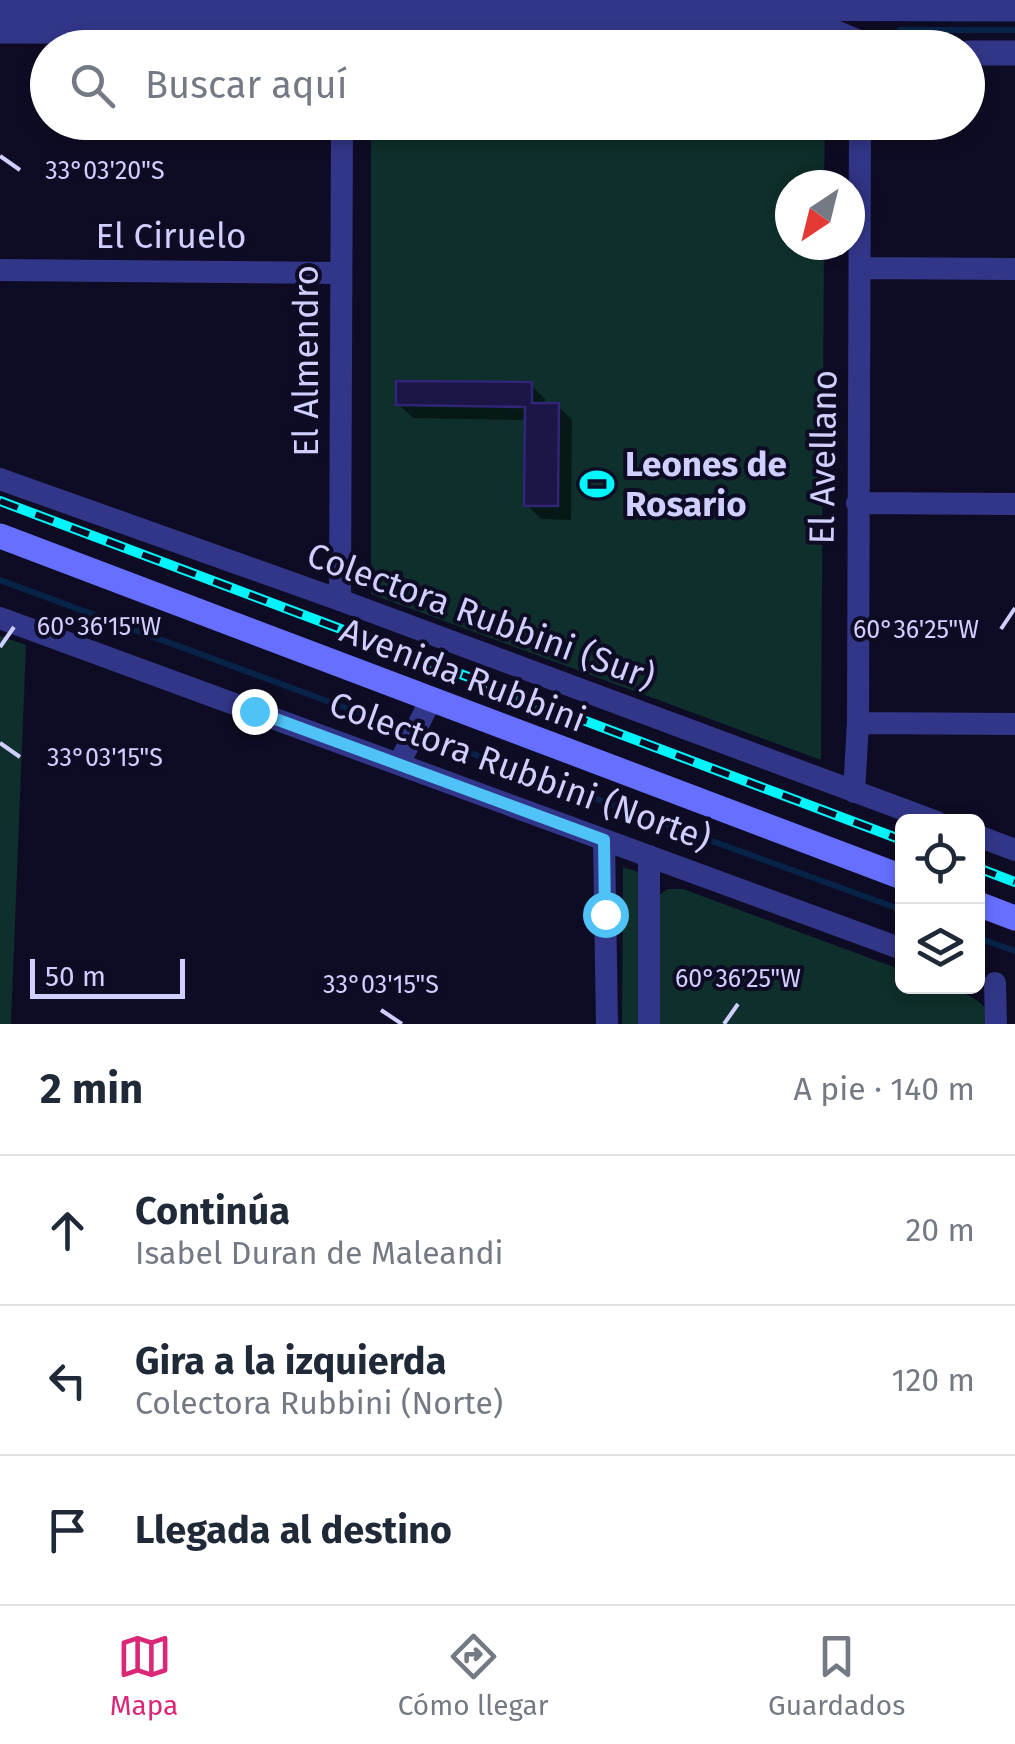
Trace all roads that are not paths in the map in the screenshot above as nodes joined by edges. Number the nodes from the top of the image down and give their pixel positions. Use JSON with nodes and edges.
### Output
{"nodes":[{"id":1,"x":861,"y":4,"type":"edge"},
{"id":2,"x":0,"y":6,"type":"edge"},
{"id":3,"x":1015,"y":10,"type":"edge"},
{"id":4,"x":342,"y":21,"type":"edge"},
{"id":5,"x":0,"y":30,"type":"edge"},
{"id":6,"x":745,"y":30,"type":"edge"},
{"id":7,"x":863,"y":30,"type":"edge"},
{"id":8,"x":985,"y":53,"type":"edge"},
{"id":9,"x":1015,"y":54,"type":"edge"},
{"id":10,"x":342,"y":140,"type":"edge"},
{"id":11,"x":860,"y":140,"type":"edge"},
{"id":12,"x":860,"y":268,"type":"junction"},
{"id":13,"x":1015,"y":269,"type":"edge"},
{"id":14,"x":0,"y":270,"type":"edge"},
{"id":15,"x":341,"y":273,"type":"junction"},
{"id":16,"x":0,"y":479,"type":"edge"},
{"id":17,"x":857,"y":502,"type":"junction"},
{"id":18,"x":1015,"y":504,"type":"edge"},
{"id":19,"x":0,"y":536,"type":"edge"},
{"id":20,"x":340,"y":600,"type":"junction"},
{"id":21,"x":0,"y":618,"type":"edge"},
{"id":22,"x":431,"y":699,"type":"junction"},
{"id":23,"x":858,"y":723,"type":"junction"},
{"id":24,"x":1015,"y":724,"type":"edge"},
{"id":25,"x":399,"y":764,"type":"junction"},
{"id":26,"x":854,"y":792,"type":"junction"},
{"id":27,"x":915,"y":814,"type":"edge"},
{"id":28,"x":985,"y":839,"type":"edge"},
{"id":29,"x":604,"y":840,"type":"junction"},
{"id":30,"x":1015,"y":850,"type":"edge"},
{"id":31,"x":648,"y":856,"type":"junction"},
{"id":32,"x":895,"y":874,"type":"edge"},
{"id":33,"x":985,"y":907,"type":"edge"},
{"id":34,"x":1015,"y":918,"type":"edge"},
{"id":35,"x":895,"y":946,"type":"edge"},
{"id":36,"x":996,"y":984,"type":"edge"},
{"id":37,"x":606,"y":1024,"type":"edge"},
{"id":38,"x":649,"y":1024,"type":"edge"},
{"id":39,"x":996,"y":1024,"type":"edge"}],
"edges":[{"from":1,"to":3,"type":"street"},
{"from":1,"to":4,"type":"street"},
{"from":1,"to":7,"type":"street"},
{"from":2,"to":4,"type":"street"},
{"from":4,"to":5,"type":"street"},
{"from":4,"to":6,"type":"street"},
{"from":8,"to":9,"type":"street"},
{"from":10,"to":15,"type":"street","name":"El Almendro"},
{"from":11,"to":12,"type":"street","name":"El Avellano"},
{"from":12,"to":13,"type":"street"},
{"from":12,"to":17,"type":"street","name":"El Avellano"},
{"from":14,"to":15,"type":"street","name":"El Ciruelo"},
{"from":15,"to":20,"type":"street","name":"El Almendro"},
{"from":16,"to":20,"type":"street","name":"Colectora Rubbini (Sur)"},
{"from":17,"to":18,"type":"street"},
{"from":17,"to":23,"type":"street","name":"El Avellano"},
{"from":19,"to":22,"type":"main road","name":"Avenida Rubbini"},
{"from":20,"to":26,"type":"street","name":"Colectora Rubbini (Sur)"},
{"from":21,"to":25,"type":"street","name":"Colectora Rubbini (Norte)"},
{"from":22,"to":25,"type":"street"},
{"from":22,"to":32,"type":"main road","name":"Avenida Rubbini"},
{"from":23,"to":24,"type":"street"},
{"from":23,"to":26,"type":"street","name":"El Avellano"},
{"from":25,"to":29,"type":"street","name":"Colectora Rubbini (Norte)"},
{"from":26,"to":27,"type":"street","name":"Colectora Rubbini (Sur)"},
{"from":28,"to":30,"type":"street"},
{"from":29,"to":31,"type":"street","name":"Colectora Rubbini (Norte)"},
{"from":29,"to":37,"type":"street"},
{"from":31,"to":35,"type":"street","name":"Colectora Rubbini (Norte)"},
{"from":31,"to":38,"type":"street"},
{"from":33,"to":34,"type":"main road"},
{"from":36,"to":39,"type":"street"}]}
